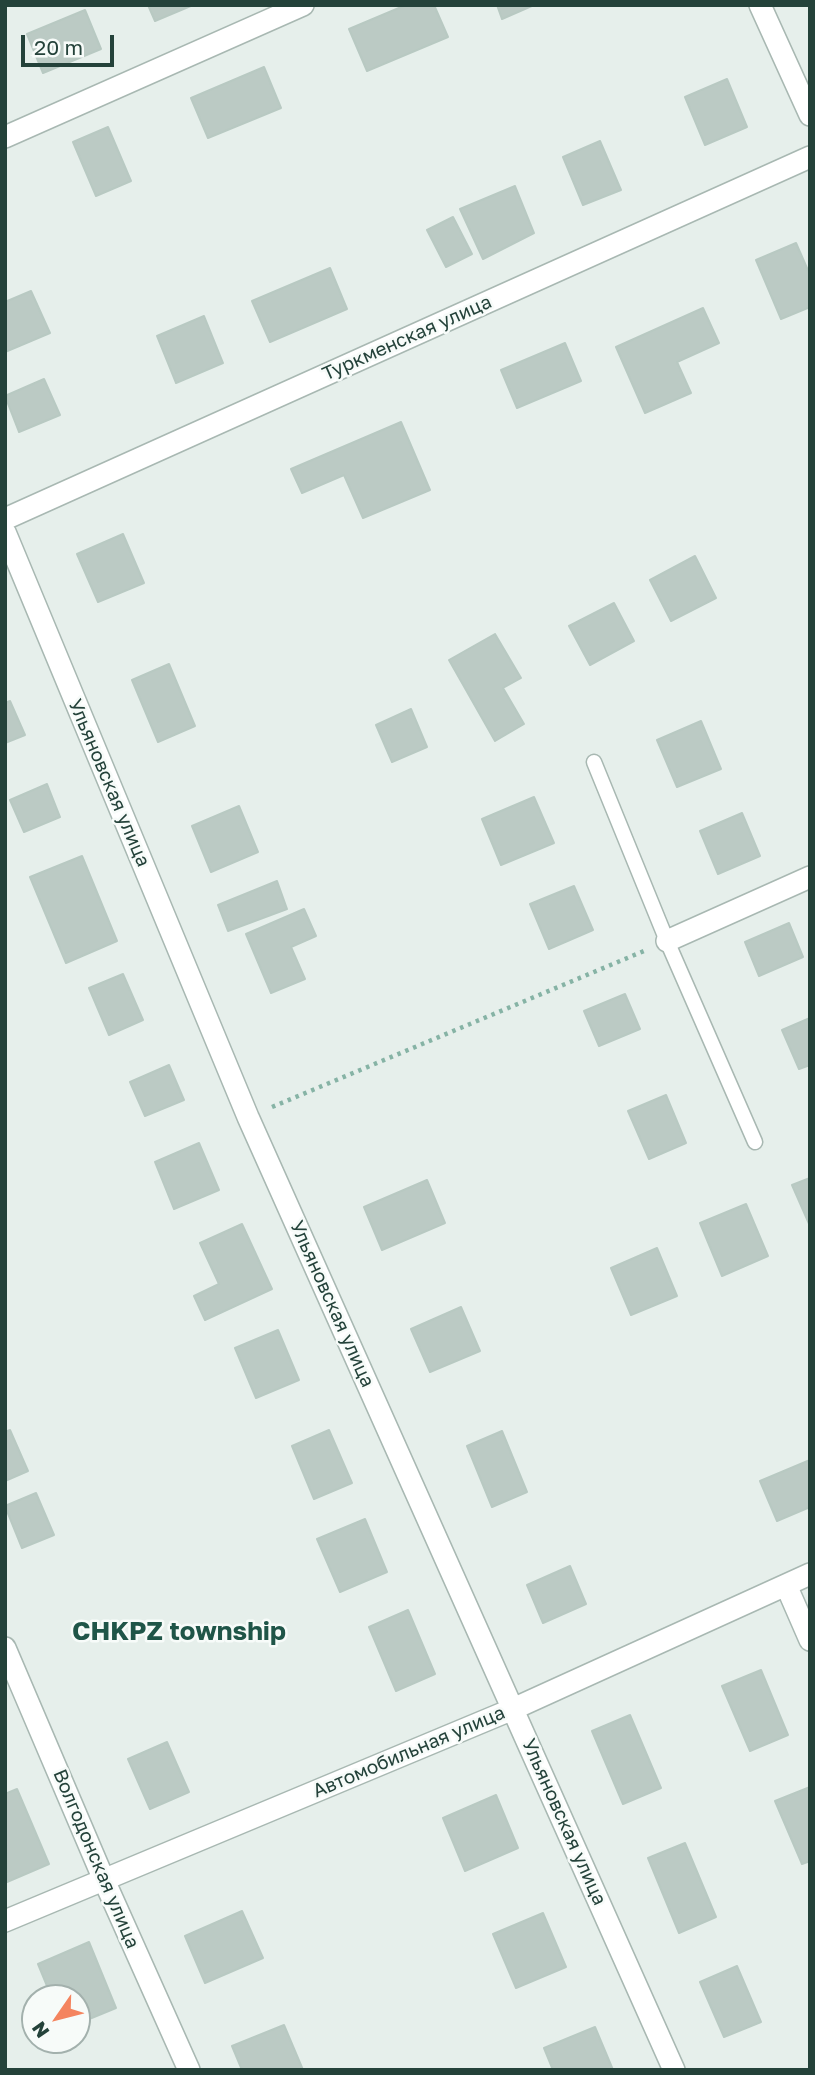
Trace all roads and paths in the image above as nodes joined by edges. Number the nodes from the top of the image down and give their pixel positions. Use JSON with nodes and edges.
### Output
{"nodes":[{"id":1,"x":303,"y":5,"type":"edge"},
{"id":2,"x":760,"y":5,"type":"edge"},
{"id":3,"x":810,"y":115,"type":"edge"},
{"id":4,"x":5,"y":137,"type":"edge"},
{"id":5,"x":810,"y":158,"type":"edge"},
{"id":6,"x":5,"y":519,"type":"edge"},
{"id":7,"x":5,"y":532,"type":"edge"},
{"id":8,"x":594,"y":762,"type":"dead end"},
{"id":9,"x":810,"y":877,"type":"edge"},
{"id":10,"x":667,"y":941,"type":"junction"},
{"id":11,"x":248,"y":1117,"type":"junction"},
{"id":12,"x":755,"y":1142,"type":"dead end"},
{"id":13,"x":810,"y":1574,"type":"edge"},
{"id":14,"x":786,"y":1585,"type":"junction"},
{"id":15,"x":810,"y":1640,"type":"edge"},
{"id":16,"x":5,"y":1648,"type":"edge"},
{"id":17,"x":513,"y":1709,"type":"junction"},
{"id":18,"x":104,"y":1880,"type":"junction"},
{"id":19,"x":5,"y":1921,"type":"edge"},
{"id":20,"x":189,"y":2070,"type":"edge"},
{"id":21,"x":674,"y":2070,"type":"edge"}],
"edges":[{"from":1,"to":4,"type":"street"},
{"from":2,"to":3,"type":"street"},
{"from":5,"to":6,"type":"street","name":"Туркменская улица"},
{"from":7,"to":11,"type":"street","name":"Ульяновская улица"},
{"from":8,"to":10,"type":"lane"},
{"from":9,"to":10,"type":"street"},
{"from":10,"to":11,"type":"path"},
{"from":10,"to":12,"type":"lane"},
{"from":11,"to":17,"type":"street","name":"Ульяновская улица"},
{"from":13,"to":14,"type":"street","name":"Автомобильная улица"},
{"from":14,"to":15,"type":"street"},
{"from":14,"to":17,"type":"street","name":"Автомобильная улица"},
{"from":16,"to":18,"type":"street","name":"Волгодонская улица"},
{"from":17,"to":18,"type":"street","name":"Автомобильная улица"},
{"from":17,"to":21,"type":"street","name":"Ульяновская улица"},
{"from":18,"to":19,"type":"street","name":"Автомобильная улица"},
{"from":18,"to":20,"type":"street","name":"Волгодонская улица"}]}
